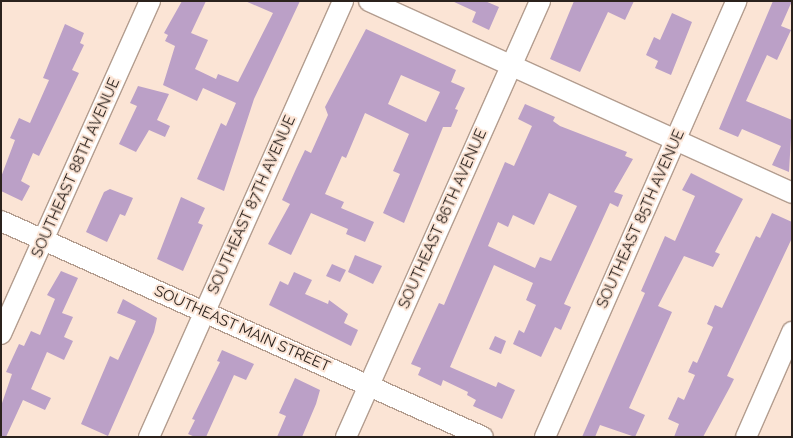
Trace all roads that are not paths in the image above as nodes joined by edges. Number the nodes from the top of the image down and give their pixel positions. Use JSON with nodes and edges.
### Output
{"nodes":[{"id":1,"x":150,"y":1,"type":"edge"},
{"id":2,"x":343,"y":1,"type":"edge"},
{"id":3,"x":369,"y":1,"type":"edge"},
{"id":4,"x":540,"y":1,"type":"edge"},
{"id":5,"x":736,"y":1,"type":"edge"},
{"id":6,"x":511,"y":66,"type":"junction"},
{"id":7,"x":675,"y":142,"type":"junction"},
{"id":8,"x":792,"y":193,"type":"edge"},
{"id":9,"x":1,"y":221,"type":"edge"},
{"id":10,"x":44,"y":240,"type":"junction"},
{"id":11,"x":204,"y":312,"type":"junction"},
{"id":12,"x":792,"y":332,"type":"edge"},
{"id":13,"x":1,"y":334,"type":"edge"},
{"id":14,"x":369,"y":387,"type":"junction"},
{"id":15,"x":149,"y":437,"type":"edge"},
{"id":16,"x":346,"y":437,"type":"edge"},
{"id":17,"x":483,"y":437,"type":"edge"},
{"id":18,"x":545,"y":437,"type":"edge"},
{"id":19,"x":746,"y":437,"type":"edge"}],
"edges":[{"from":1,"to":10,"type":"street","name":"SOUTHEAST 88TH AVENUE"},
{"from":2,"to":11,"type":"street","name":"SOUTHEAST 87TH AVENUE"},
{"from":3,"to":6,"type":"street"},
{"from":4,"to":6,"type":"street","name":"SOUTHEAST 86TH AVENUE"},
{"from":5,"to":7,"type":"street","name":"SOUTHEAST 85TH AVENUE"},
{"from":6,"to":7,"type":"street"},
{"from":6,"to":14,"type":"street","name":"SOUTHEAST 86TH AVENUE"},
{"from":7,"to":8,"type":"street"},
{"from":7,"to":18,"type":"street","name":"SOUTHEAST 85TH AVENUE"},
{"from":9,"to":10,"type":"street","name":"SOUTHEAST MAIN STREET"},
{"from":10,"to":11,"type":"street","name":"SOUTHEAST MAIN STREET"},
{"from":10,"to":13,"type":"street","name":"SOUTHEAST 88TH AVENUE"},
{"from":11,"to":14,"type":"street","name":"SOUTHEAST MAIN STREET"},
{"from":11,"to":15,"type":"street","name":"SOUTHEAST 87TH AVENUE"},
{"from":12,"to":19,"type":"street"},
{"from":14,"to":16,"type":"street","name":"SOUTHEAST 86TH AVENUE"},
{"from":14,"to":17,"type":"street","name":"SOUTHEAST MAIN STREET"}]}
